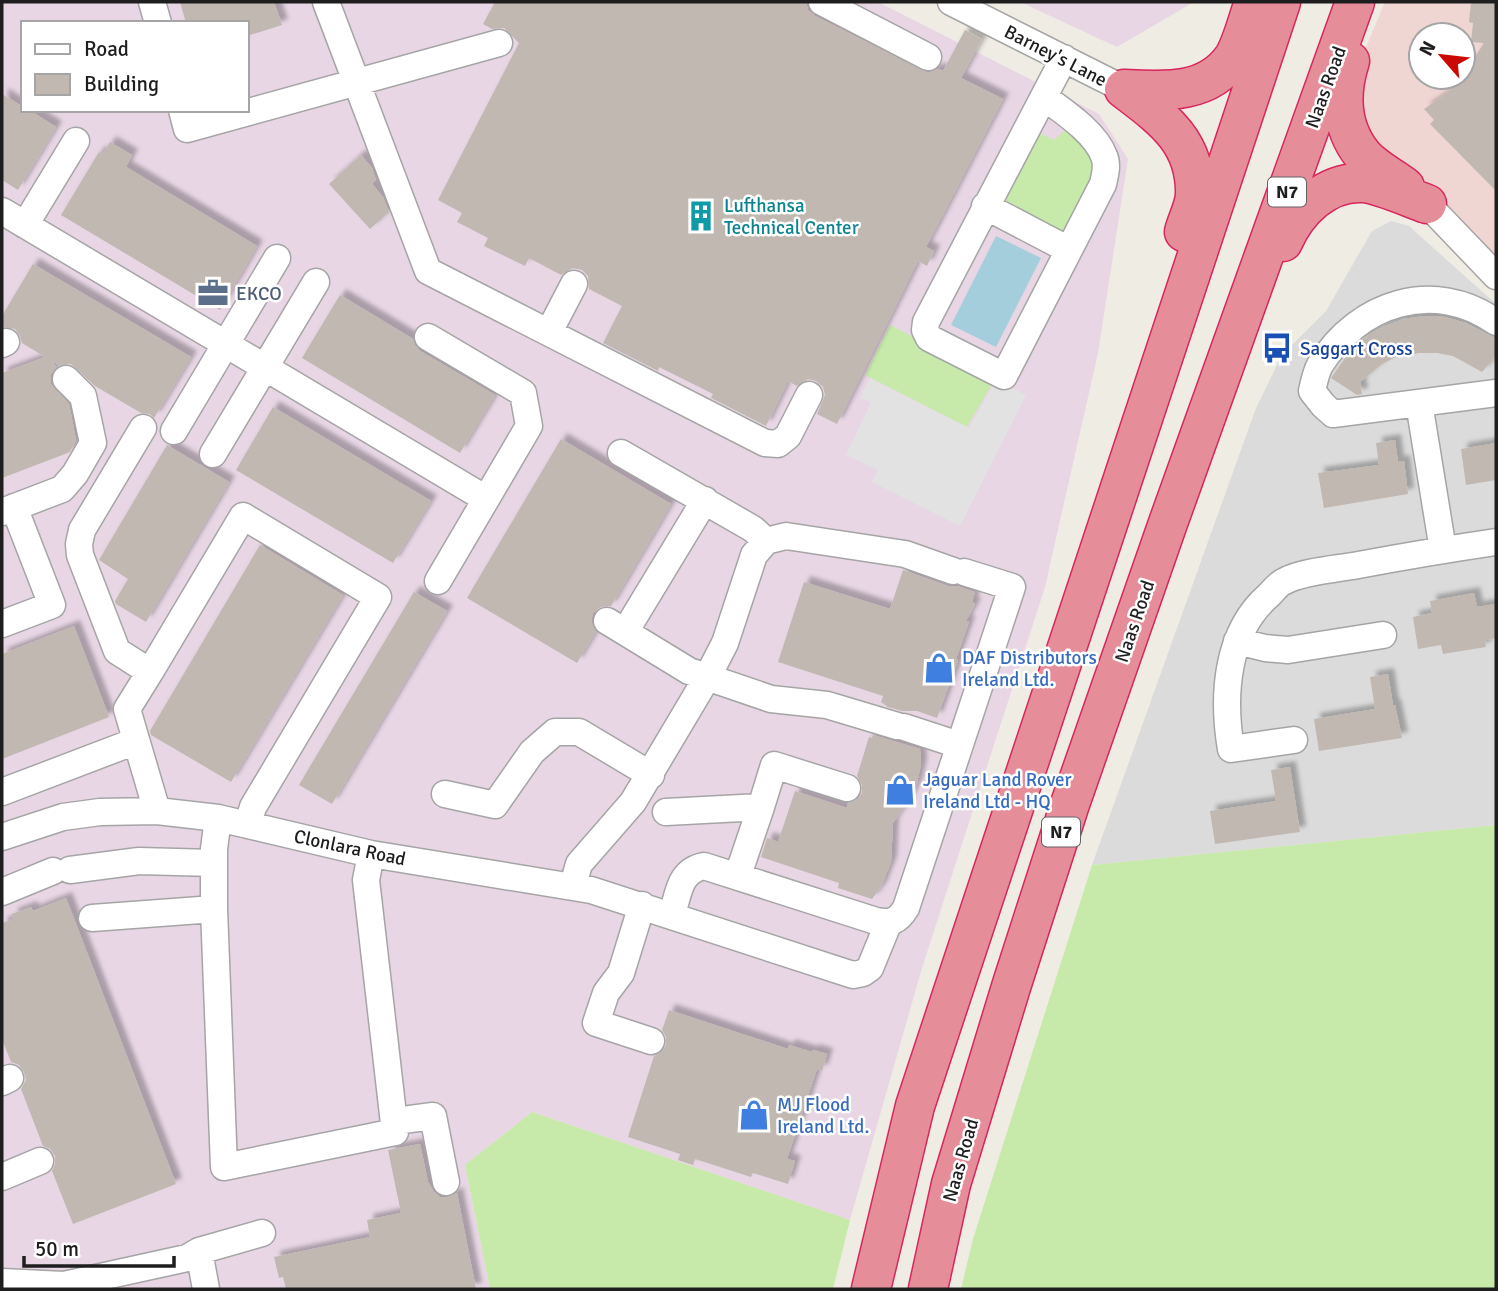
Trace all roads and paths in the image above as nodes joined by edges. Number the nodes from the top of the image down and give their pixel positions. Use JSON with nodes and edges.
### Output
{"nodes":[{"id":1,"x":152,"y":2,"type":"edge"},
{"id":2,"x":326,"y":2,"type":"edge"},
{"id":3,"x":822,"y":2,"type":"edge"},
{"id":4,"x":951,"y":2,"type":"edge"},
{"id":5,"x":1254,"y":2,"type":"edge"},
{"id":6,"x":1281,"y":2,"type":"edge"},
{"id":7,"x":1355,"y":2,"type":"edge"},
{"id":8,"x":1368,"y":2,"type":"edge"},
{"id":9,"x":157,"y":21,"type":"edge"},
{"id":10,"x":499,"y":43,"type":"dead end"},
{"id":11,"x":928,"y":57,"type":"dead end"},
{"id":12,"x":1064,"y":58,"type":"junction"},
{"id":13,"x":356,"y":83,"type":"junction"},
{"id":14,"x":1124,"y":89,"type":"junction"},
{"id":15,"x":1044,"y":97,"type":"junction"},
{"id":16,"x":182,"y":112,"type":"edge"},
{"id":17,"x":76,"y":141,"type":"dead end"},
{"id":18,"x":1427,"y":204,"type":"junction"},
{"id":19,"x":985,"y":206,"type":"junction"},
{"id":20,"x":10,"y":223,"type":"edge"},
{"id":21,"x":1069,"y":250,"type":"junction"},
{"id":22,"x":277,"y":258,"type":"dead end"},
{"id":23,"x":1496,"y":276,"type":"edge"},
{"id":24,"x":316,"y":282,"type":"dead end"},
{"id":25,"x":574,"y":284,"type":"dead end"},
{"id":26,"x":1496,"y":322,"type":"edge"},
{"id":27,"x":549,"y":332,"type":"junction"},
{"id":28,"x":428,"y":337,"type":"dead end"},
{"id":29,"x":226,"y":345,"type":"junction"},
{"id":30,"x":264,"y":368,"type":"junction"},
{"id":31,"x":66,"y":379,"type":"dead end"},
{"id":32,"x":1219,"y":383,"type":"junction"},
{"id":33,"x":1496,"y":393,"type":"edge"},
{"id":34,"x":809,"y":395,"type":"dead end"},
{"id":35,"x":1419,"y":403,"type":"junction"},
{"id":36,"x":144,"y":428,"type":"dead end"},
{"id":37,"x":174,"y":431,"type":"dead end"},
{"id":38,"x":621,"y":453,"type":"dead end"},
{"id":39,"x":213,"y":454,"type":"dead end"},
{"id":40,"x":486,"y":499,"type":"junction"},
{"id":41,"x":705,"y":500,"type":"junction"},
{"id":42,"x":8,"y":509,"type":"edge"},
{"id":43,"x":766,"y":541,"type":"junction"},
{"id":44,"x":1496,"y":542,"type":"edge"},
{"id":45,"x":1443,"y":550,"type":"junction"},
{"id":46,"x":438,"y":581,"type":"dead end"},
{"id":47,"x":2,"y":624,"type":"edge"},
{"id":48,"x":1382,"y":635,"type":"dead end"},
{"id":49,"x":1237,"y":641,"type":"junction"},
{"id":50,"x":1067,"y":654,"type":"junction"},
{"id":51,"x":150,"y":672,"type":"junction"},
{"id":52,"x":708,"y":676,"type":"junction"},
{"id":53,"x":1294,"y":740,"type":"dead end"},
{"id":54,"x":136,"y":741,"type":"junction"},
{"id":55,"x":959,"y":745,"type":"junction"},
{"id":56,"x":651,"y":775,"type":"junction"},
{"id":57,"x":847,"y":788,"type":"dead end"},
{"id":58,"x":2,"y":792,"type":"edge"},
{"id":59,"x":445,"y":794,"type":"dead end"},
{"id":60,"x":761,"y":807,"type":"junction"},
{"id":61,"x":157,"y":811,"type":"junction"},
{"id":62,"x":666,"y":812,"type":"dead end"},
{"id":63,"x":218,"y":818,"type":"junction"},
{"id":64,"x":248,"y":824,"type":"junction"},
{"id":65,"x":2,"y":837,"type":"edge"},
{"id":66,"x":371,"y":853,"type":"junction"},
{"id":67,"x":214,"y":863,"type":"junction"},
{"id":68,"x":738,"y":875,"type":"junction"},
{"id":69,"x":573,"y":886,"type":"junction"},
{"id":70,"x":2,"y":891,"type":"edge"},
{"id":71,"x":642,"y":905,"type":"junction"},
{"id":72,"x":214,"y":909,"type":"junction"},
{"id":73,"x":672,"y":914,"type":"junction"},
{"id":74,"x":92,"y":918,"type":"dead end"},
{"id":75,"x":888,"y":924,"type":"junction"},
{"id":76,"x":651,"y":1041,"type":"dead end"},
{"id":77,"x":394,"y":1121,"type":"junction"},
{"id":78,"x":40,"y":1161,"type":"dead end"},
{"id":79,"x":2,"y":1177,"type":"edge"},
{"id":80,"x":446,"y":1182,"type":"dead end"},
{"id":81,"x":262,"y":1233,"type":"dead end"},
{"id":82,"x":199,"y":1251,"type":"junction"},
{"id":83,"x":2,"y":1282,"type":"edge"},
{"id":84,"x":56,"y":1286,"type":"edge"},
{"id":85,"x":206,"y":1289,"type":"edge"},
{"id":86,"x":871,"y":1289,"type":"edge"},
{"id":87,"x":928,"y":1289,"type":"edge"}],
"edges":[{"from":1,"to":9,"type":"street"},
{"from":2,"to":13,"type":"street"},
{"from":3,"to":11,"type":"street"},
{"from":4,"to":12,"type":"street","name":"Barney's Lane"},
{"from":5,"to":14,"type":"highway"},
{"from":6,"to":50,"type":"highway","number":"N7"},
{"from":7,"to":32,"type":"highway","name":"Naas Road","number":"N7"},
{"from":8,"to":18,"type":"highway"},
{"from":10,"to":13,"type":"street"},
{"from":12,"to":14,"type":"street","name":"Barney's Lane"},
{"from":12,"to":15,"type":"street"},
{"from":13,"to":16,"type":"street"},
{"from":13,"to":27,"type":"street"},
{"from":14,"to":50,"type":"highway","number":"N7"},
{"from":15,"to":19,"type":"street"},
{"from":15,"to":21,"type":"street"},
{"from":17,"to":20,"type":"street"},
{"from":18,"to":23,"type":"street"},
{"from":18,"to":32,"type":"highway","number":"N7"},
{"from":19,"to":21,"type":"street"},
{"from":19,"to":21,"type":"street"},
{"from":20,"to":29,"type":"street"},
{"from":22,"to":29,"type":"street"},
{"from":24,"to":30,"type":"street"},
{"from":25,"to":27,"type":"street"},
{"from":26,"to":35,"type":"street"},
{"from":27,"to":34,"type":"street"},
{"from":28,"to":40,"type":"street"},
{"from":29,"to":30,"type":"street"},
{"from":29,"to":37,"type":"street"},
{"from":30,"to":39,"type":"street"},
{"from":30,"to":40,"type":"street"},
{"from":31,"to":42,"type":"street"},
{"from":32,"to":87,"type":"highway","name":"Naas Road","number":"N7"},
{"from":33,"to":35,"type":"street"},
{"from":35,"to":45,"type":"street"},
{"from":36,"to":51,"type":"street"},
{"from":38,"to":41,"type":"street"},
{"from":40,"to":46,"type":"street"},
{"from":41,"to":43,"type":"street"},
{"from":41,"to":52,"type":"street"},
{"from":42,"to":47,"type":"street"},
{"from":43,"to":52,"type":"street"},
{"from":43,"to":55,"type":"street","name":"Clonlara Road"},
{"from":44,"to":45,"type":"street"},
{"from":45,"to":49,"type":"street"},
{"from":48,"to":49,"type":"street"},
{"from":49,"to":53,"type":"street"},
{"from":50,"to":86,"type":"highway","number":"N7"},
{"from":51,"to":54,"type":"street"},
{"from":51,"to":64,"type":"street"},
{"from":52,"to":55,"type":"street"},
{"from":52,"to":56,"type":"street"},
{"from":54,"to":58,"type":"street"},
{"from":54,"to":61,"type":"street"},
{"from":55,"to":75,"type":"street","name":"Clonlara Road"},
{"from":56,"to":59,"type":"street"},
{"from":56,"to":69,"type":"street"},
{"from":57,"to":60,"type":"street"},
{"from":60,"to":62,"type":"street"},
{"from":60,"to":68,"type":"street"},
{"from":61,"to":63,"type":"street","name":"Clonlara Road"},
{"from":61,"to":65,"type":"street","name":"Clonlara Road"},
{"from":63,"to":64,"type":"street","name":"Clonlara Road"},
{"from":63,"to":67,"type":"street"},
{"from":64,"to":66,"type":"street","name":"Clonlara Road"},
{"from":66,"to":69,"type":"street","name":"Clonlara Road"},
{"from":66,"to":77,"type":"street"},
{"from":67,"to":70,"type":"street"},
{"from":67,"to":72,"type":"street"},
{"from":68,"to":73,"type":"street"},
{"from":68,"to":75,"type":"street"},
{"from":69,"to":71,"type":"street","name":"Clonlara Road"},
{"from":71,"to":73,"type":"street","name":"Clonlara Road"},
{"from":71,"to":76,"type":"street"},
{"from":72,"to":74,"type":"street"},
{"from":72,"to":77,"type":"street"},
{"from":73,"to":75,"type":"street","name":"Clonlara Road"},
{"from":77,"to":80,"type":"street"},
{"from":78,"to":79,"type":"street"},
{"from":81,"to":82,"type":"street"},
{"from":82,"to":84,"type":"street"},
{"from":82,"to":85,"type":"street"},
{"from":83,"to":84,"type":"street"}]}
